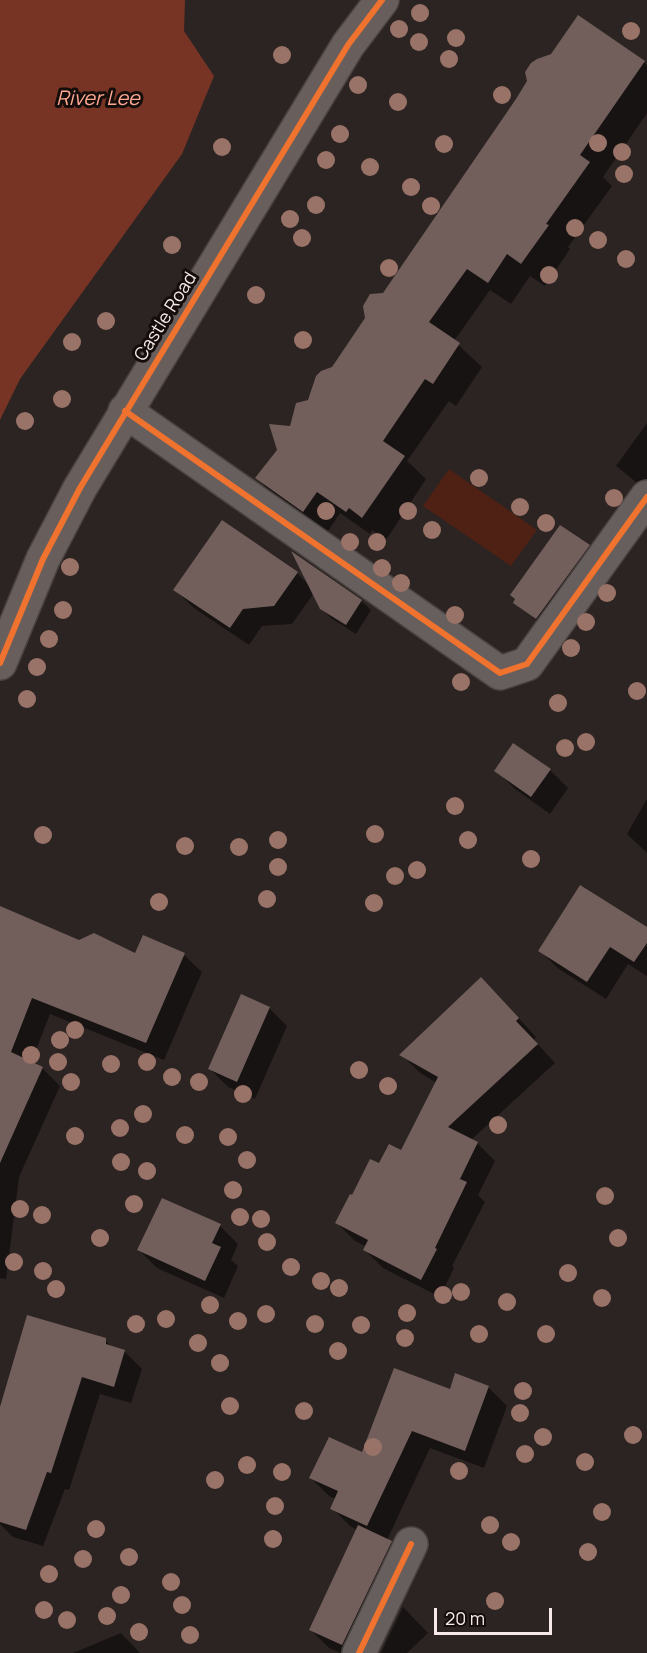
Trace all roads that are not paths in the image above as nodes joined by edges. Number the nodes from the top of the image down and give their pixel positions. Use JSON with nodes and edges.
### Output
{"nodes":[{"id":1,"x":382,"y":0,"type":"edge"},
{"id":2,"x":125,"y":411,"type":"junction"},
{"id":3,"x":647,"y":497,"type":"edge"},
{"id":4,"x":0,"y":663,"type":"edge"},
{"id":5,"x":411,"y":1544,"type":"dead end"},
{"id":6,"x":358,"y":1653,"type":"edge"}],
"edges":[{"from":1,"to":2,"type":"main road","name":"Castle Road"},
{"from":2,"to":3,"type":"street"},
{"from":2,"to":4,"type":"main road","name":"Castle Road"},
{"from":5,"to":6,"type":"street"}]}
